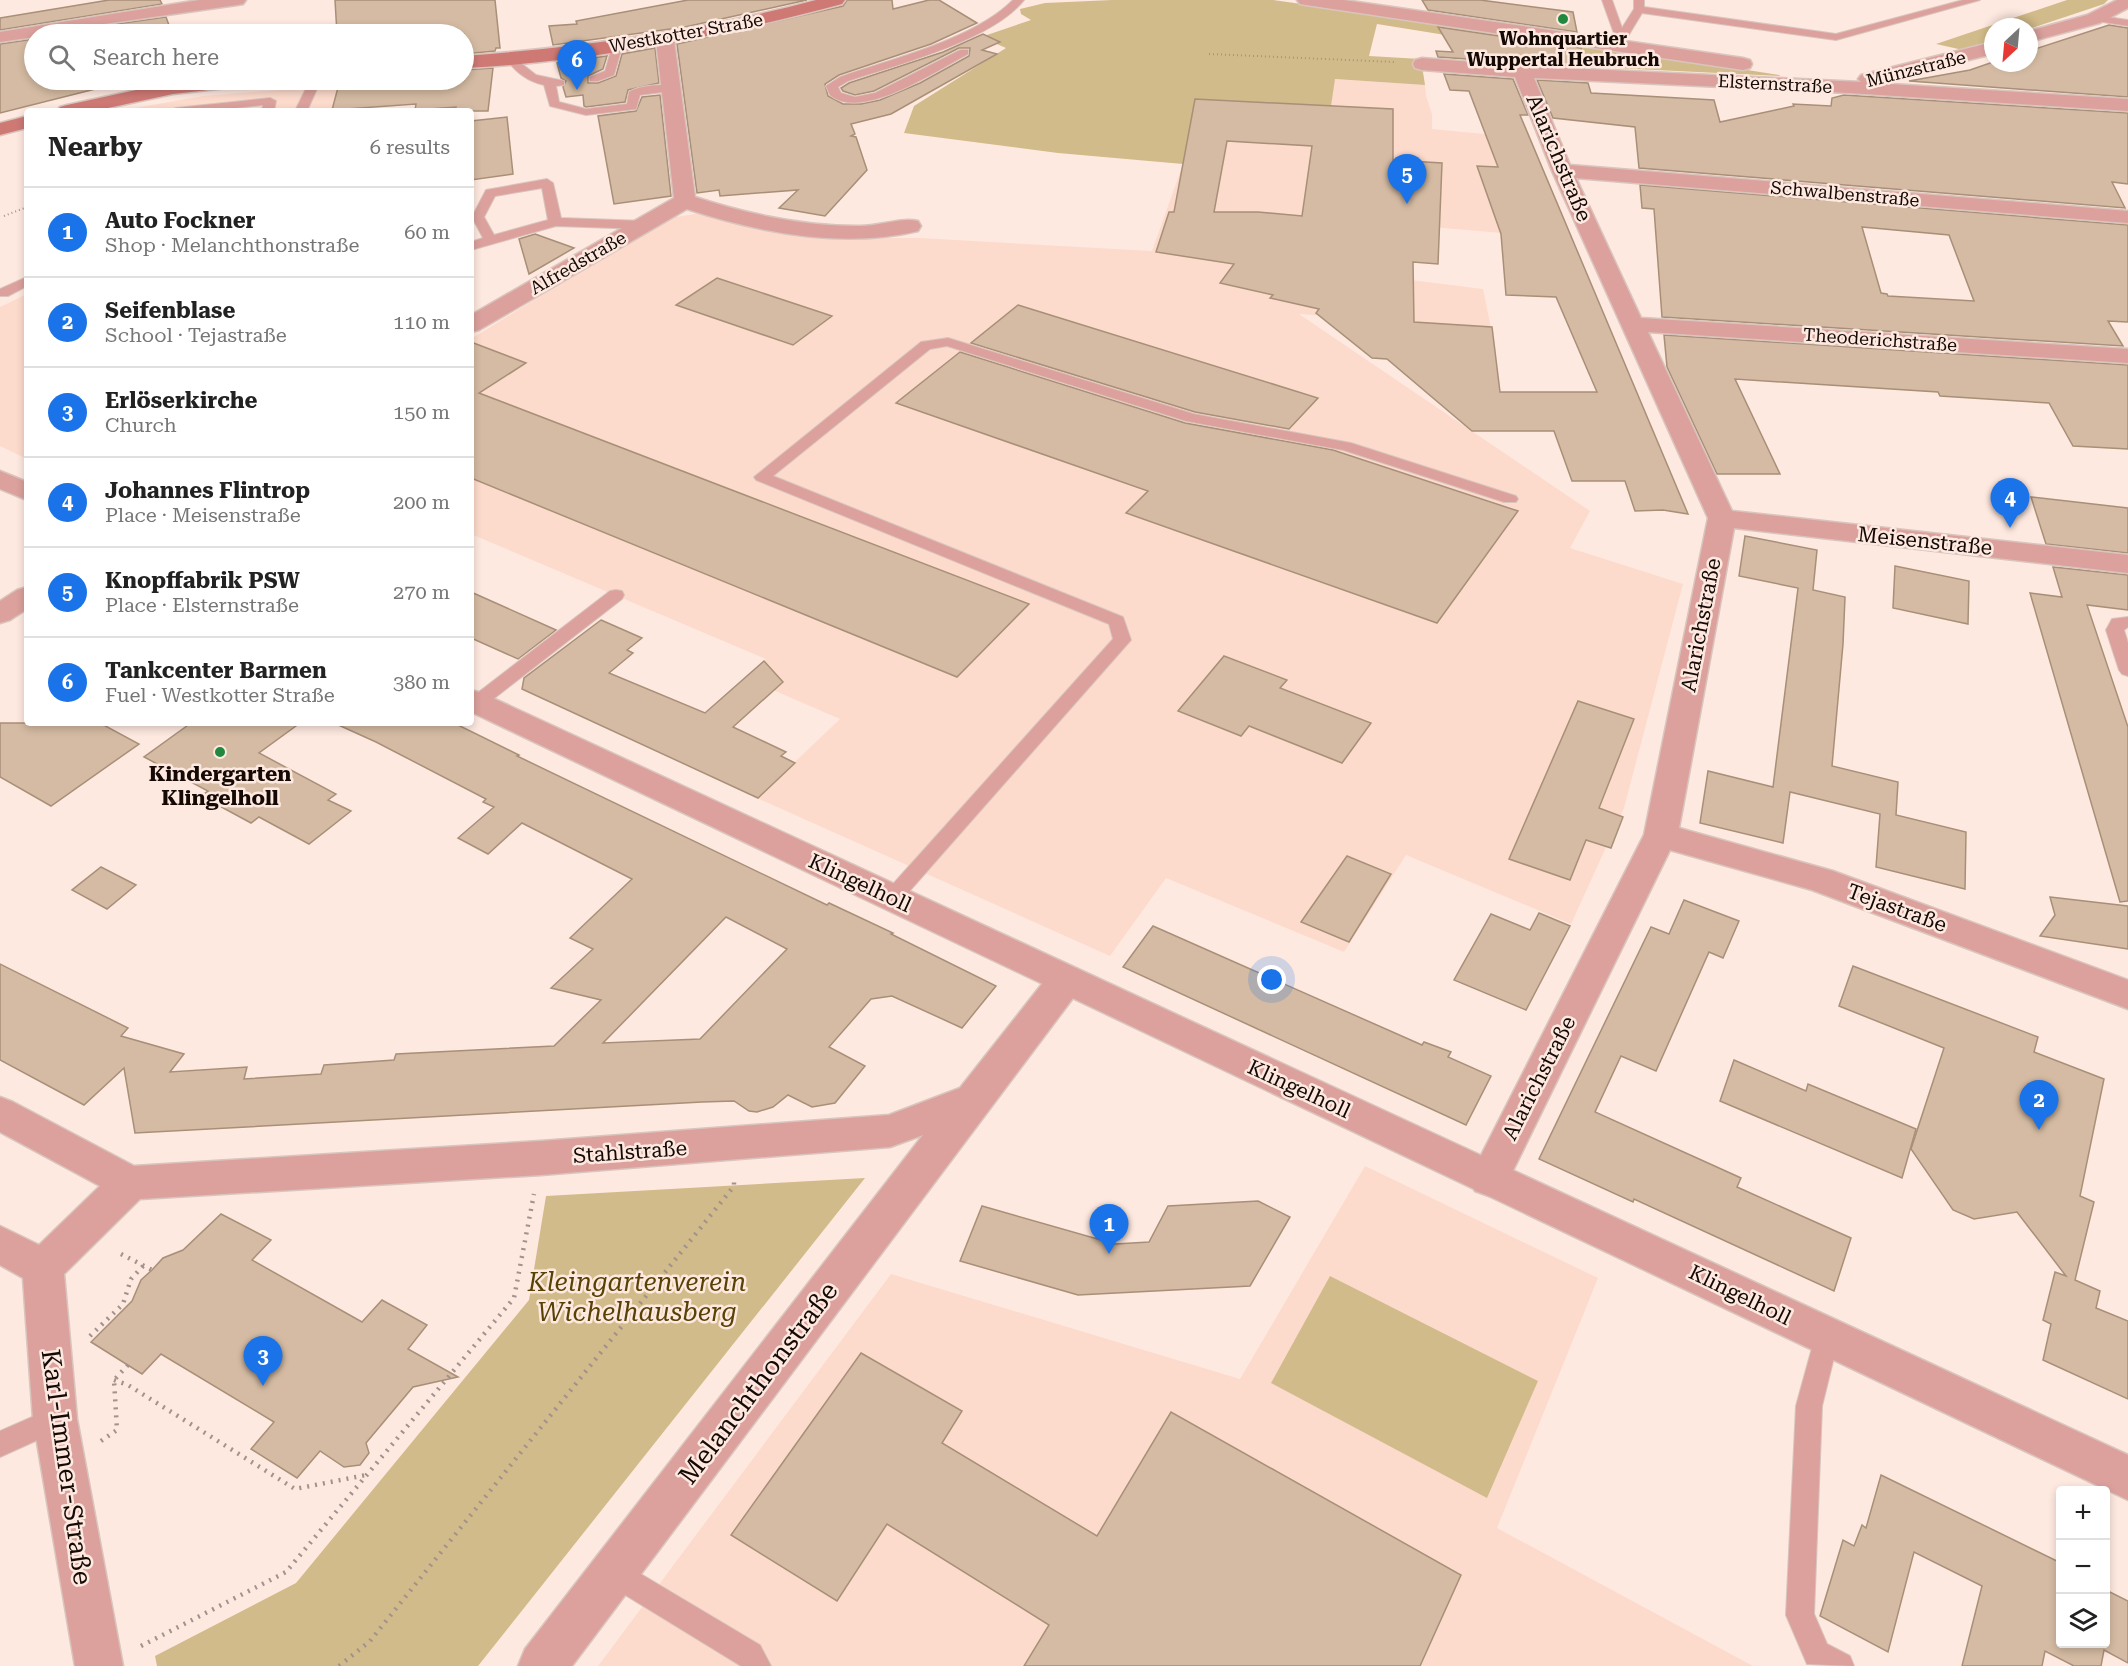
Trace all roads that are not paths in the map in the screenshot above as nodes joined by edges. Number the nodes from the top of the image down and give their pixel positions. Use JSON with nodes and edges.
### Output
{"nodes":[{"id":1,"x":237,"y":0,"type":"edge"},
{"id":2,"x":836,"y":0,"type":"edge"},
{"id":3,"x":1019,"y":0,"type":"edge"},
{"id":4,"x":1306,"y":0,"type":"edge"},
{"id":5,"x":1607,"y":0,"type":"edge"},
{"id":6,"x":1975,"y":0,"type":"edge"},
{"id":7,"x":2128,"y":0,"type":"edge"},
{"id":8,"x":1639,"y":4,"type":"edge"},
{"id":9,"x":2094,"y":18,"type":"junction"},
{"id":10,"x":2128,"y":23,"type":"edge"},
{"id":11,"x":76,"y":24,"type":"edge"},
{"id":12,"x":24,"y":33,"type":"edge"},
{"id":13,"x":2038,"y":34,"type":"edge"},
{"id":14,"x":0,"y":37,"type":"edge"},
{"id":15,"x":665,"y":40,"type":"junction"},
{"id":16,"x":1620,"y":41,"type":"junction"},
{"id":17,"x":617,"y":47,"type":"junction"},
{"id":18,"x":1984,"y":50,"type":"edge"},
{"id":19,"x":964,"y":52,"type":"dead end"},
{"id":20,"x":512,"y":59,"type":"junction"},
{"id":21,"x":474,"y":61,"type":"edge"},
{"id":22,"x":1422,"y":64,"type":"road end"},
{"id":23,"x":1522,"y":72,"type":"junction"},
{"id":24,"x":594,"y":79,"type":"dead end"},
{"id":25,"x":549,"y":82,"type":"junction"},
{"id":26,"x":562,"y":83,"type":"dead end"},
{"id":27,"x":1849,"y":87,"type":"junction"},
{"id":28,"x":671,"y":88,"type":"junction"},
{"id":29,"x":163,"y":90,"type":"edge"},
{"id":30,"x":310,"y":90,"type":"edge"},
{"id":31,"x":2128,"y":105,"type":"edge"},
{"id":32,"x":81,"y":108,"type":"edge"},
{"id":33,"x":202,"y":108,"type":"edge"},
{"id":34,"x":269,"y":108,"type":"edge"},
{"id":35,"x":302,"y":108,"type":"edge"},
{"id":36,"x":24,"y":123,"type":"edge"},
{"id":37,"x":0,"y":129,"type":"edge"},
{"id":38,"x":1562,"y":171,"type":"junction"},
{"id":39,"x":685,"y":201,"type":"junction"},
{"id":40,"x":2128,"y":217,"type":"edge"},
{"id":41,"x":555,"y":222,"type":"junction"},
{"id":42,"x":644,"y":225,"type":"junction"},
{"id":43,"x":910,"y":226,"type":"dead end"},
{"id":44,"x":490,"y":239,"type":"junction"},
{"id":45,"x":474,"y":245,"type":"edge"},
{"id":46,"x":24,"y":284,"type":"edge"},
{"id":47,"x":1,"y":296,"type":"edge"},
{"id":48,"x":474,"y":323,"type":"edge"},
{"id":49,"x":1632,"y":324,"type":"junction"},
{"id":50,"x":2128,"y":356,"type":"edge"},
{"id":51,"x":0,"y":479,"type":"edge"},
{"id":52,"x":24,"y":491,"type":"edge"},
{"id":53,"x":1510,"y":499,"type":"dead end"},
{"id":54,"x":1722,"y":518,"type":"junction"},
{"id":55,"x":2128,"y":564,"type":"edge"},
{"id":56,"x":616,"y":595,"type":"dead end"},
{"id":57,"x":24,"y":598,"type":"edge"},
{"id":58,"x":0,"y":614,"type":"edge"},
{"id":59,"x":2128,"y":622,"type":"edge"},
{"id":60,"x":2128,"y":670,"type":"edge"},
{"id":61,"x":474,"y":702,"type":"edge"},
{"id":62,"x":1661,"y":835,"type":"junction"},
{"id":63,"x":892,"y":898,"type":"junction"},
{"id":64,"x":1066,"y":980,"type":"junction"},
{"id":65,"x":2128,"y":995,"type":"edge"},
{"id":66,"x":973,"y":1099,"type":"junction"},
{"id":67,"x":0,"y":1113,"type":"edge"},
{"id":68,"x":1489,"y":1179,"type":"junction"},
{"id":69,"x":130,"y":1183,"type":"junction"},
{"id":70,"x":0,"y":1244,"type":"edge"},
{"id":71,"x":43,"y":1268,"type":"junction"},
{"id":72,"x":1827,"y":1337,"type":"junction"},
{"id":73,"x":55,"y":1419,"type":"junction"},
{"id":74,"x":0,"y":1444,"type":"edge"},
{"id":75,"x":2128,"y":1478,"type":"edge"},
{"id":76,"x":614,"y":1572,"type":"junction"},
{"id":77,"x":115,"y":1659,"type":"edge"},
{"id":78,"x":542,"y":1666,"type":"edge"},
{"id":79,"x":757,"y":1666,"type":"edge"},
{"id":80,"x":1840,"y":1666,"type":"edge"}],
"edges":[{"from":1,"to":11,"type":"street"},
{"from":2,"to":15,"type":"main road","name":"Westkotter Straße"},
{"from":3,"to":19,"type":"lane"},
{"from":4,"to":16,"type":"street","name":"Münzstraße"},
{"from":5,"to":16,"type":"lane"},
{"from":6,"to":8,"type":"lane"},
{"from":7,"to":9,"type":"street"},
{"from":8,"to":16,"type":"lane"},
{"from":9,"to":10,"type":"lane"},
{"from":9,"to":13,"type":"street"},
{"from":12,"to":14,"type":"street"},
{"from":15,"to":17,"type":"main road","name":"Westkotter Straße"},
{"from":15,"to":28,"type":"street"},
{"from":16,"to":27,"type":"street","name":"Münzstraße"},
{"from":17,"to":20,"type":"main road","name":"Westkotter Straße"},
{"from":17,"to":24,"type":"lane"},
{"from":18,"to":27,"type":"street","name":"Münzstraße"},
{"from":20,"to":21,"type":"main road","name":"Westkotter Straße"},
{"from":20,"to":25,"type":"lane"},
{"from":22,"to":23,"type":"street","name":"Elsternstraße"},
{"from":23,"to":27,"type":"street","name":"Elsternstraße"},
{"from":23,"to":38,"type":"street","name":"Alarichstraße"},
{"from":25,"to":26,"type":"lane"},
{"from":25,"to":28,"type":"lane"},
{"from":27,"to":31,"type":"street","name":"Elsternstraße"},
{"from":28,"to":39,"type":"street"},
{"from":29,"to":32,"type":"main road"},
{"from":30,"to":35,"type":"lane"},
{"from":33,"to":34,"type":"lane"},
{"from":36,"to":37,"type":"main road"},
{"from":38,"to":40,"type":"street","name":"Schwalbenstraße"},
{"from":38,"to":49,"type":"street","name":"Alarichstraße"},
{"from":39,"to":42,"type":"street","name":"Alfredstraße"},
{"from":39,"to":43,"type":"street"},
{"from":41,"to":42,"type":"lane"},
{"from":41,"to":44,"type":"lane"},
{"from":41,"to":44,"type":"lane"},
{"from":42,"to":48,"type":"street","name":"Alfredstraße"},
{"from":44,"to":45,"type":"lane"},
{"from":46,"to":47,"type":"lane"},
{"from":49,"to":50,"type":"street","name":"Theoderichstraße"},
{"from":49,"to":54,"type":"street","name":"Alarichstraße"},
{"from":51,"to":52,"type":"street"},
{"from":53,"to":63,"type":"lane"},
{"from":54,"to":55,"type":"street","name":"Meisenstraße"},
{"from":54,"to":62,"type":"street","name":"Alarichstraße"},
{"from":56,"to":61,"type":"lane"},
{"from":57,"to":58,"type":"street"},
{"from":59,"to":60,"type":"lane"},
{"from":61,"to":63,"type":"street","name":"Klingelholl"},
{"from":62,"to":65,"type":"street","name":"Tejastraße"},
{"from":62,"to":68,"type":"street","name":"Alarichstraße"},
{"from":63,"to":64,"type":"street","name":"Klingelholl"},
{"from":64,"to":66,"type":"street"},
{"from":64,"to":68,"type":"street","name":"Klingelholl"},
{"from":66,"to":69,"type":"street","name":"Stahlstraße"},
{"from":66,"to":76,"type":"street","name":"Melanchthonstraße"},
{"from":67,"to":69,"type":"street"},
{"from":68,"to":72,"type":"street","name":"Klingelholl"},
{"from":69,"to":71,"type":"street"},
{"from":70,"to":71,"type":"street"},
{"from":71,"to":73,"type":"street","name":"Karl-Immer-Straße"},
{"from":72,"to":75,"type":"street","name":"Klingelholl"},
{"from":72,"to":80,"type":"lane"},
{"from":73,"to":74,"type":"lane"},
{"from":73,"to":77,"type":"street","name":"Karl-Immer-Straße"},
{"from":76,"to":78,"type":"street","name":"Melanchthonstraße"},
{"from":76,"to":79,"type":"lane"}]}
